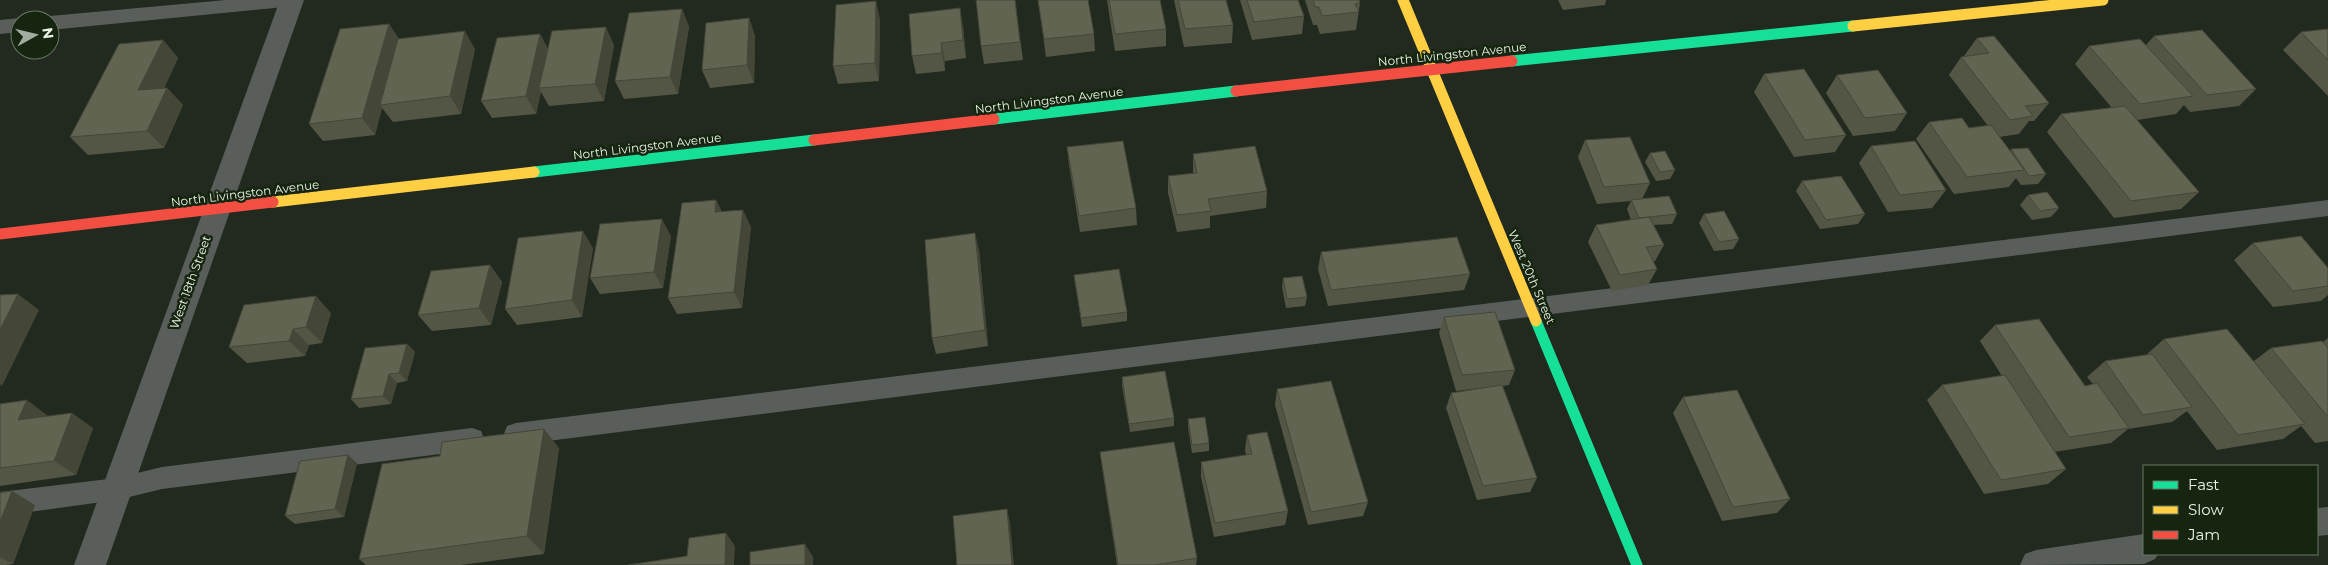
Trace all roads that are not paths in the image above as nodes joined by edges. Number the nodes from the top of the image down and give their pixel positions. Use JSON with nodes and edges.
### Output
{"nodes":[{"id":1,"x":293,"y":0,"type":"edge"},
{"id":2,"x":1403,"y":0,"type":"edge"},
{"id":3,"x":2102,"y":0,"type":"edge"},
{"id":4,"x":60,"y":22,"type":"edge"},
{"id":5,"x":1430,"y":69,"type":"junction"},
{"id":6,"x":2328,"y":208,"type":"edge"},
{"id":7,"x":216,"y":210,"type":"junction"},
{"id":8,"x":0,"y":234,"type":"edge"},
{"id":9,"x":1529,"y":306,"type":"junction"},
{"id":10,"x":117,"y":489,"type":"junction"},
{"id":11,"x":0,"y":504,"type":"edge"},
{"id":12,"x":2143,"y":549,"type":"edge"},
{"id":13,"x":90,"y":565,"type":"edge"},
{"id":14,"x":1637,"y":565,"type":"edge"},
{"id":15,"x":2036,"y":565,"type":"edge"}],
"edges":[{"from":1,"to":4,"type":"lane"},
{"from":1,"to":7,"type":"street","name":"West 18th Street"},
{"from":2,"to":5,"type":"street","name":"West 20th Street"},
{"from":3,"to":5,"type":"street","name":"North Livingston Avenue"},
{"from":5,"to":7,"type":"street","name":"North Livingston Avenue"},
{"from":5,"to":9,"type":"street","name":"West 20th Street"},
{"from":6,"to":9,"type":"lane"},
{"from":7,"to":8,"type":"street","name":"North Livingston Avenue"},
{"from":7,"to":10,"type":"street","name":"West 18th Street"},
{"from":9,"to":10,"type":"lane"},
{"from":9,"to":14,"type":"street","name":"West 20th Street"},
{"from":10,"to":11,"type":"lane"},
{"from":10,"to":13,"type":"street","name":"West 18th Street"},
{"from":12,"to":15,"type":"street"}]}
